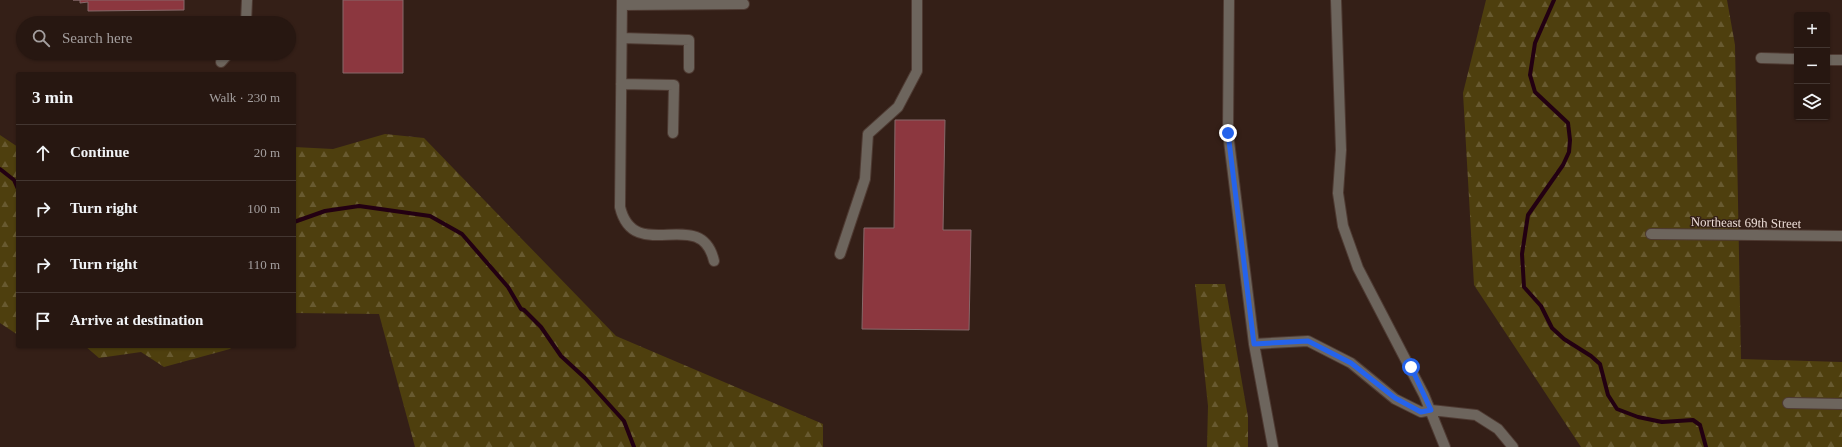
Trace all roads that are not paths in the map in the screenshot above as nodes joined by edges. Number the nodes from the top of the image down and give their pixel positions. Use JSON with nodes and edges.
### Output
{"nodes":[{"id":1,"x":247,"y":0,"type":"edge"},
{"id":2,"x":917,"y":0,"type":"edge"},
{"id":3,"x":1229,"y":0,"type":"edge"},
{"id":4,"x":1336,"y":0,"type":"edge"},
{"id":5,"x":622,"y":3,"type":"edge"},
{"id":6,"x":744,"y":4,"type":"dead end"},
{"id":7,"x":246,"y":16,"type":"edge"},
{"id":8,"x":622,"y":38,"type":"junction"},
{"id":9,"x":1761,"y":58,"type":"dead end"},
{"id":10,"x":1794,"y":59,"type":"edge"},
{"id":11,"x":1830,"y":60,"type":"edge"},
{"id":12,"x":1842,"y":60,"type":"edge"},
{"id":13,"x":689,"y":68,"type":"dead end"},
{"id":14,"x":621,"y":84,"type":"junction"},
{"id":15,"x":673,"y":133,"type":"dead end"},
{"id":16,"x":1650,"y":234,"type":"dead end"},
{"id":17,"x":1842,"y":236,"type":"edge"},
{"id":18,"x":840,"y":254,"type":"dead end"},
{"id":19,"x":714,"y":261,"type":"dead end"},
{"id":20,"x":1254,"y":344,"type":"junction"},
{"id":21,"x":1788,"y":403,"type":"dead end"},
{"id":22,"x":1842,"y":404,"type":"edge"},
{"id":23,"x":1431,"y":410,"type":"junction"},
{"id":24,"x":1273,"y":447,"type":"edge"},
{"id":25,"x":1445,"y":447,"type":"edge"},
{"id":26,"x":1513,"y":447,"type":"edge"}],
"edges":[{"from":1,"to":7,"type":"street"},
{"from":2,"to":18,"type":"street"},
{"from":3,"to":20,"type":"street"},
{"from":4,"to":23,"type":"street"},
{"from":5,"to":6,"type":"street"},
{"from":5,"to":8,"type":"street"},
{"from":8,"to":13,"type":"street"},
{"from":8,"to":14,"type":"street"},
{"from":9,"to":10,"type":"street"},
{"from":11,"to":12,"type":"street"},
{"from":14,"to":15,"type":"street"},
{"from":14,"to":19,"type":"street"},
{"from":16,"to":17,"type":"street","name":"Northeast 69th Street"},
{"from":20,"to":23,"type":"street"},
{"from":20,"to":24,"type":"street"},
{"from":21,"to":22,"type":"street"},
{"from":23,"to":25,"type":"street"},
{"from":23,"to":26,"type":"street"}]}
